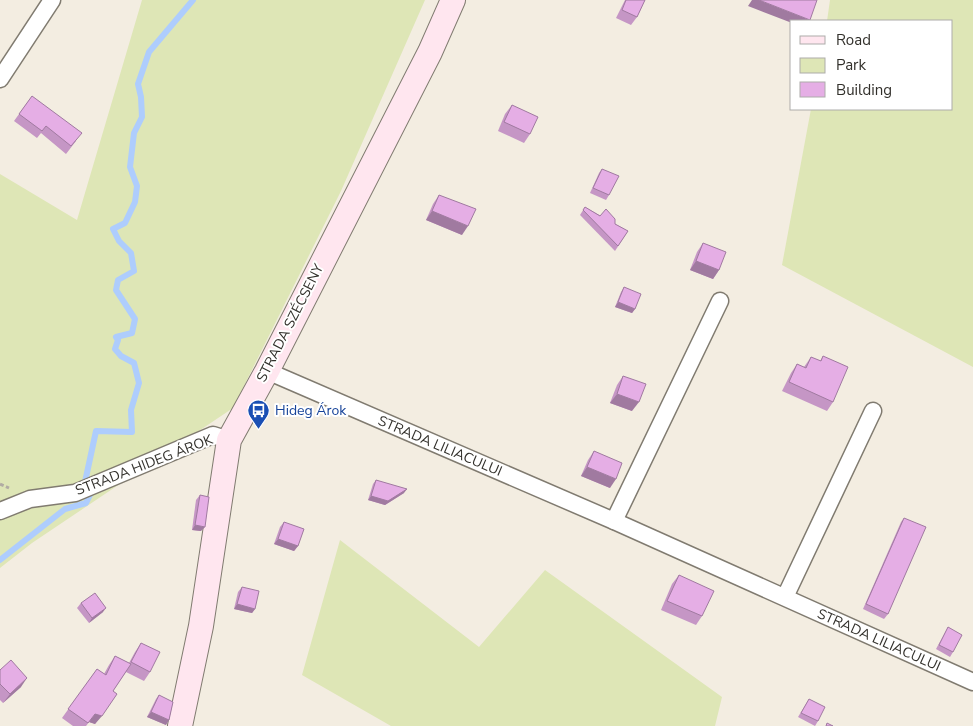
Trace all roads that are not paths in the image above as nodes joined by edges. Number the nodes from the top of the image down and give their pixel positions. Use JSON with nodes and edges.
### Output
{"nodes":[{"id":1,"x":52,"y":0,"type":"edge"},
{"id":2,"x":453,"y":0,"type":"edge"},
{"id":3,"x":0,"y":79,"type":"edge"},
{"id":4,"x":720,"y":301,"type":"dead end"},
{"id":5,"x":267,"y":371,"type":"junction"},
{"id":6,"x":873,"y":411,"type":"dead end"},
{"id":7,"x":229,"y":440,"type":"junction"},
{"id":8,"x":0,"y":511,"type":"edge"},
{"id":9,"x":614,"y":521,"type":"junction"},
{"id":10,"x":785,"y":597,"type":"junction"},
{"id":11,"x":973,"y":682,"type":"edge"},
{"id":12,"x":180,"y":726,"type":"edge"}],
"edges":[{"from":1,"to":3,"type":"street"},
{"from":2,"to":5,"type":"street","name":"STRADA SZÉCSENY"},
{"from":4,"to":9,"type":"street"},
{"from":5,"to":7,"type":"street","name":"STRADA SZÉCSENY"},
{"from":5,"to":9,"type":"street","name":"STRADA LILIACULUI"},
{"from":6,"to":10,"type":"street"},
{"from":7,"to":8,"type":"street","name":"STRADA HIDEG ÁROK"},
{"from":7,"to":12,"type":"street","name":"STRADA SZÉCSENY"},
{"from":9,"to":10,"type":"street","name":"STRADA LILIACULUI"},
{"from":10,"to":11,"type":"street","name":"STRADA LILIACULUI"}]}
